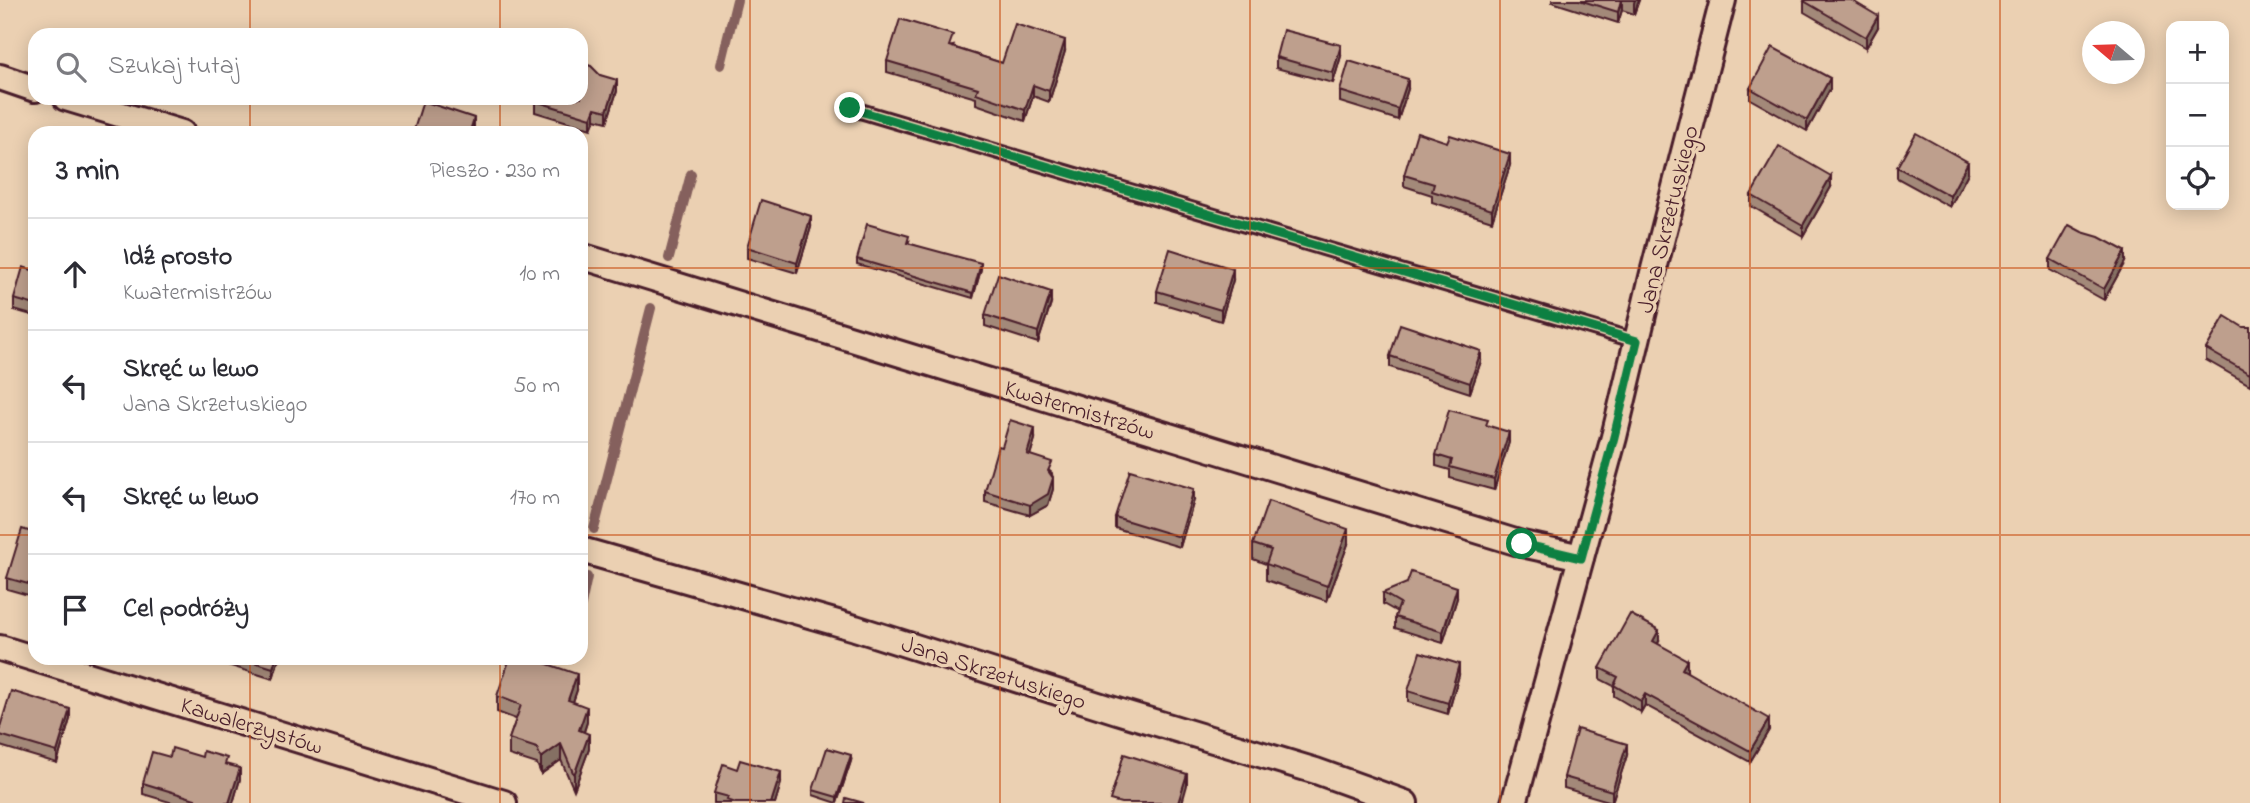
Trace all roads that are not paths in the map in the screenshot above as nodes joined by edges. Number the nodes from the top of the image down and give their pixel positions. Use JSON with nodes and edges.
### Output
{"nodes":[{"id":1,"x":1723,"y":0,"type":"edge"},
{"id":2,"x":0,"y":77,"type":"edge"},
{"id":3,"x":28,"y":87,"type":"edge"},
{"id":4,"x":89,"y":105,"type":"edge"},
{"id":5,"x":850,"y":108,"type":"dead end"},
{"id":6,"x":159,"y":126,"type":"edge"},
{"id":7,"x":588,"y":259,"type":"edge"},
{"id":8,"x":1637,"y":341,"type":"junction"},
{"id":9,"x":588,"y":552,"type":"edge"},
{"id":10,"x":1581,"y":558,"type":"junction"},
{"id":11,"x":0,"y":648,"type":"edge"},
{"id":12,"x":28,"y":657,"type":"edge"},
{"id":13,"x":55,"y":665,"type":"edge"},
{"id":14,"x":504,"y":803,"type":"edge"},
{"id":15,"x":1405,"y":803,"type":"edge"},
{"id":16,"x":1514,"y":803,"type":"edge"}],
"edges":[{"from":1,"to":8,"type":"street","name":"Jana Skrzetuskiego"},
{"from":2,"to":3,"type":"street"},
{"from":4,"to":6,"type":"street"},
{"from":5,"to":8,"type":"lane"},
{"from":7,"to":10,"type":"street","name":"Kwatermistrzów"},
{"from":8,"to":10,"type":"street","name":"Jana Skrzetuskiego"},
{"from":9,"to":15,"type":"street","name":"Jana Skrzetuskiego"},
{"from":10,"to":16,"type":"street","name":"Jana Skrzetuskiego"},
{"from":11,"to":12,"type":"street","name":"Kawalerzystów"},
{"from":13,"to":14,"type":"street","name":"Kawalerzystów"}]}
